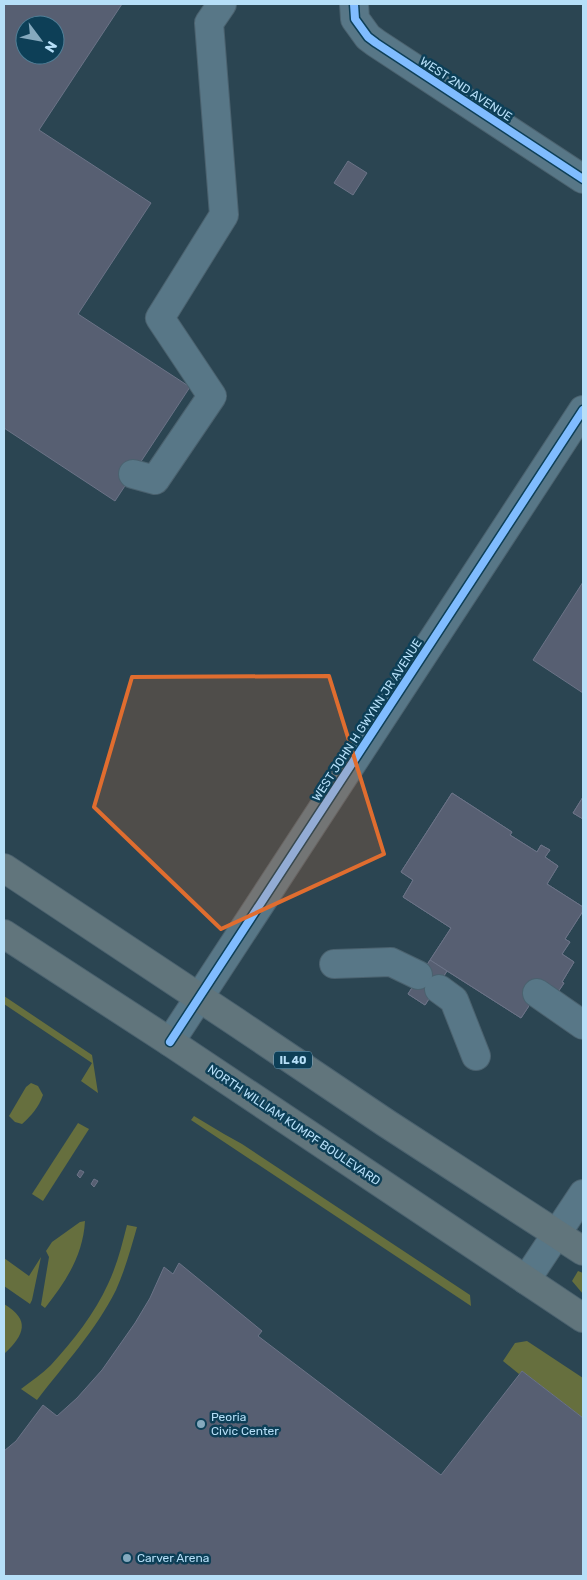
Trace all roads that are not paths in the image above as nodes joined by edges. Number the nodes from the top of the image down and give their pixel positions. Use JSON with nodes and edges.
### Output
{"nodes":[{"id":1,"x":222,"y":4,"type":"edge"},
{"id":2,"x":354,"y":4,"type":"edge"},
{"id":3,"x":583,"y":179,"type":"edge"},
{"id":4,"x":583,"y":410,"type":"edge"},
{"id":5,"x":133,"y":474,"type":"dead end"},
{"id":6,"x":5,"y":869,"type":"edge"},
{"id":7,"x":4,"y":934,"type":"edge"},
{"id":8,"x":4,"y":940,"type":"edge"},
{"id":9,"x":334,"y":964,"type":"dead end"},
{"id":10,"x":55,"y":967,"type":"junction"},
{"id":11,"x":537,"y":993,"type":"dead end"},
{"id":12,"x":200,"y":998,"type":"junction"},
{"id":13,"x":583,"y":1025,"type":"edge"},
{"id":14,"x":170,"y":1042,"type":"junction"},
{"id":15,"x":476,"y":1056,"type":"dead end"},
{"id":16,"x":583,"y":1194,"type":"edge"},
{"id":17,"x":557,"y":1234,"type":"junction"},
{"id":18,"x":583,"y":1251,"type":"edge"},
{"id":19,"x":526,"y":1280,"type":"junction"},
{"id":20,"x":583,"y":1318,"type":"edge"}],
"edges":[{"from":1,"to":5,"type":"street"},
{"from":2,"to":3,"type":"street","name":"WEST 2ND AVENUE"},
{"from":4,"to":12,"type":"street","name":"WEST JOHN H GWYNN JR AVENUE"},
{"from":6,"to":12,"type":"main road","number":"IL 40"},
{"from":7,"to":10,"type":"main road","name":"NORTH WILLIAM KUMPF BOULEVARD"},
{"from":8,"to":10,"type":"main road"},
{"from":9,"to":15,"type":"street"},
{"from":10,"to":14,"type":"main road","name":"NORTH WILLIAM KUMPF BOULEVARD"},
{"from":11,"to":13,"type":"street"},
{"from":12,"to":14,"type":"street","name":"WEST JOHN H GWYNN JR AVENUE"},
{"from":12,"to":17,"type":"main road","number":"IL 40"},
{"from":14,"to":19,"type":"main road","name":"NORTH WILLIAM KUMPF BOULEVARD"},
{"from":16,"to":17,"type":"street"},
{"from":17,"to":18,"type":"main road","number":"IL 40"},
{"from":17,"to":19,"type":"street"},
{"from":19,"to":20,"type":"main road","name":"NORTH WILLIAM KUMPF BOULEVARD"}]}
